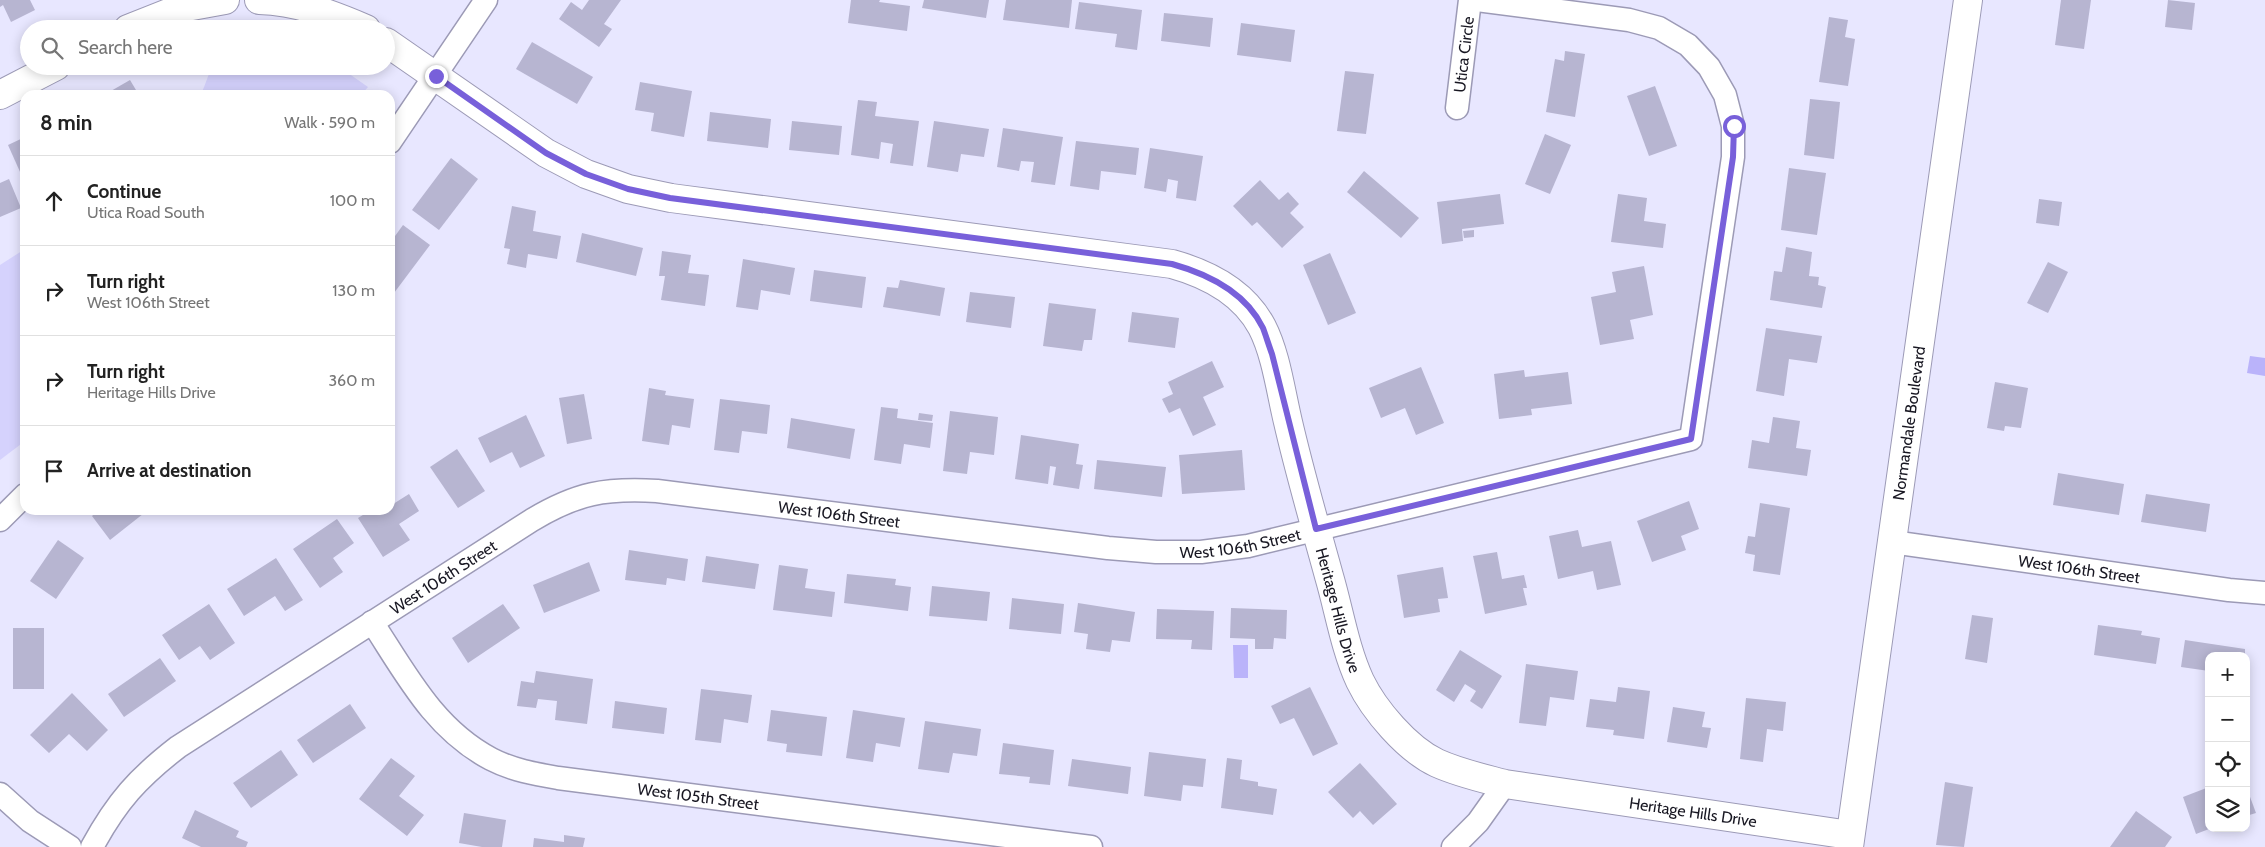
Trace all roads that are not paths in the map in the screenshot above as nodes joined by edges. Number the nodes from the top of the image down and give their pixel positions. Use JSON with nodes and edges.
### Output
{"nodes":[{"id":1,"x":224,"y":0,"type":"edge"},
{"id":2,"x":259,"y":0,"type":"edge"},
{"id":3,"x":486,"y":0,"type":"edge"},
{"id":4,"x":1470,"y":0,"type":"edge"},
{"id":5,"x":1477,"y":0,"type":"edge"},
{"id":6,"x":1968,"y":0,"type":"edge"},
{"id":7,"x":166,"y":6,"type":"edge"},
{"id":8,"x":143,"y":20,"type":"edge"},
{"id":9,"x":345,"y":20,"type":"edge"},
{"id":10,"x":395,"y":48,"type":"edge"},
{"id":11,"x":39,"y":75,"type":"edge"},
{"id":12,"x":436,"y":76,"type":"junction"},
{"id":13,"x":0,"y":95,"type":"edge"},
{"id":14,"x":1457,"y":108,"type":"dead end"},
{"id":15,"x":395,"y":135,"type":"edge"},
{"id":16,"x":20,"y":500,"type":"edge"},
{"id":17,"x":0,"y":520,"type":"edge"},
{"id":18,"x":1316,"y":529,"type":"junction"},
{"id":19,"x":1892,"y":542,"type":"junction"},
{"id":20,"x":2265,"y":593,"type":"edge"},
{"id":21,"x":372,"y":622,"type":"junction"},
{"id":22,"x":1505,"y":784,"type":"junction"},
{"id":23,"x":0,"y":794,"type":"edge"},
{"id":24,"x":1850,"y":841,"type":"edge"},
{"id":25,"x":70,"y":847,"type":"edge"},
{"id":26,"x":92,"y":847,"type":"edge"},
{"id":27,"x":1091,"y":847,"type":"edge"},
{"id":28,"x":1453,"y":847,"type":"edge"}],
"edges":[{"from":1,"to":7,"type":"street"},
{"from":2,"to":9,"type":"street"},
{"from":3,"to":12,"type":"street"},
{"from":4,"to":14,"type":"street","name":"Utica Circle"},
{"from":5,"to":18,"type":"street","name":"West 106th Street"},
{"from":6,"to":19,"type":"street","name":"Normandale Boulevard"},
{"from":7,"to":8,"type":"street"},
{"from":10,"to":12,"type":"street","name":"Heritage Hills Drive"},
{"from":11,"to":13,"type":"street"},
{"from":12,"to":15,"type":"street"},
{"from":12,"to":18,"type":"street","name":"Heritage Hills Drive"},
{"from":16,"to":17,"type":"street"},
{"from":18,"to":21,"type":"street","name":"West 106th Street"},
{"from":18,"to":22,"type":"street","name":"Heritage Hills Drive"},
{"from":19,"to":20,"type":"street","name":"West 106th Street"},
{"from":19,"to":24,"type":"street","name":"Normandale Boulevard"},
{"from":21,"to":26,"type":"street","name":"West 106th Street"},
{"from":21,"to":27,"type":"street","name":"West 105th Street"},
{"from":22,"to":24,"type":"street","name":"Heritage Hills Drive"},
{"from":22,"to":28,"type":"street"},
{"from":23,"to":25,"type":"street"}]}
